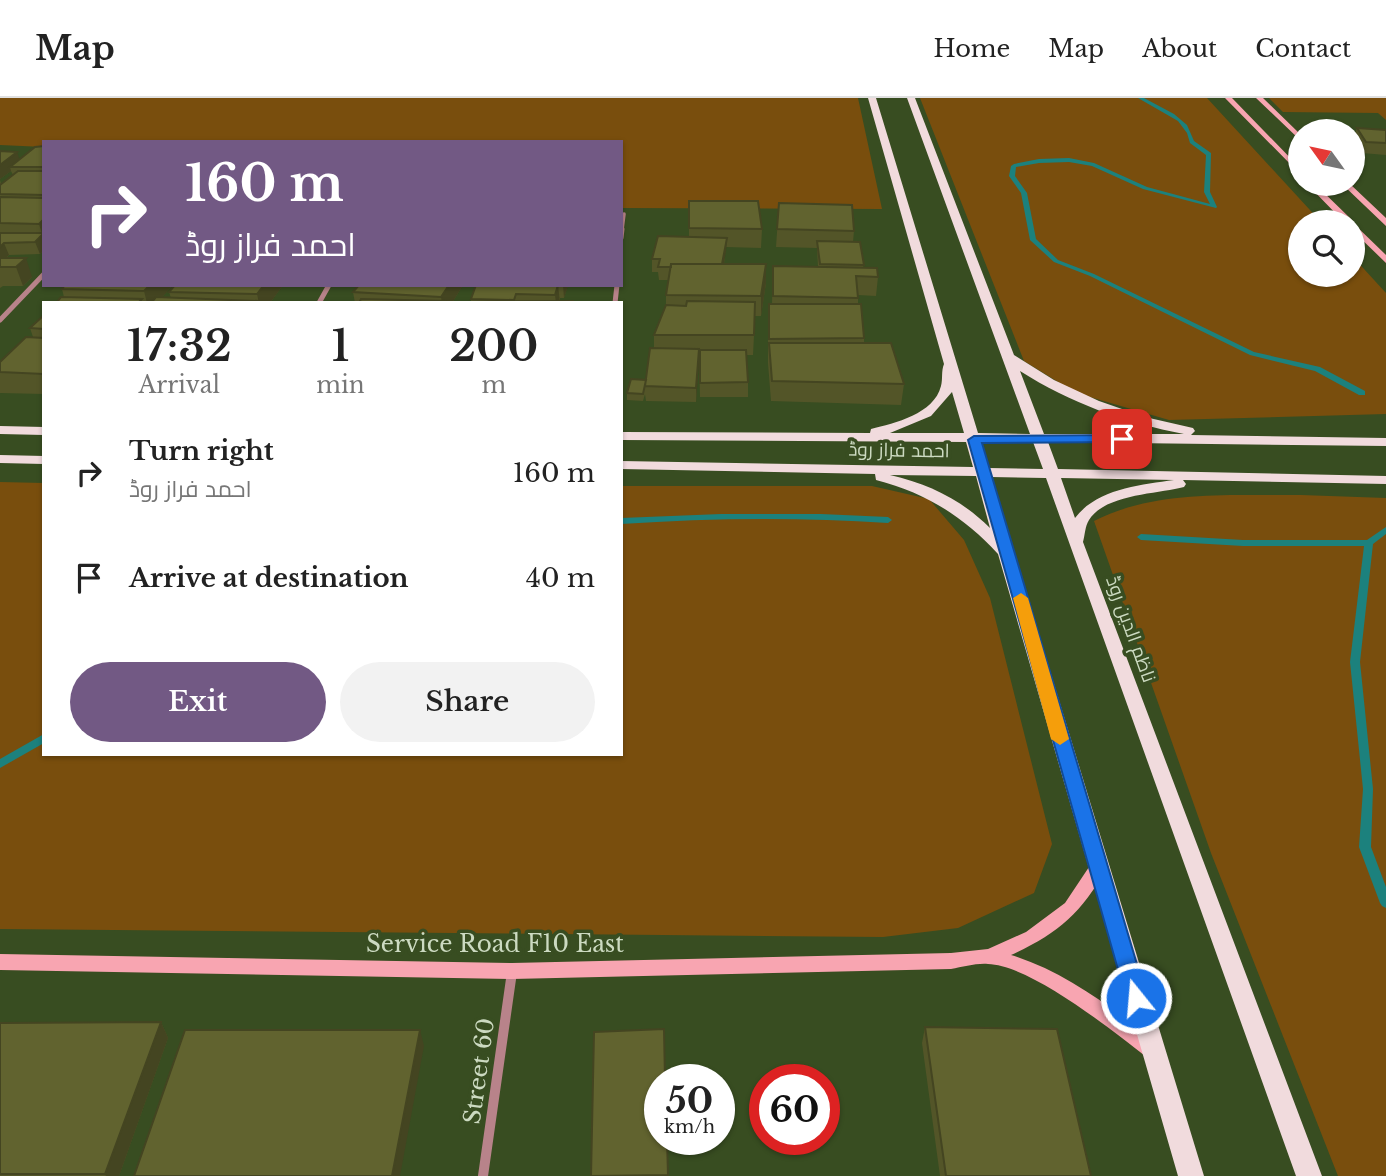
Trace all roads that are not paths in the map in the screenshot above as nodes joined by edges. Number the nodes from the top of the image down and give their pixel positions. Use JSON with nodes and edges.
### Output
{"nodes":[{"id":1,"x":872,"y":98,"type":"edge"},
{"id":2,"x":911,"y":98,"type":"edge"},
{"id":3,"x":1228,"y":98,"type":"edge"},
{"id":4,"x":1259,"y":98,"type":"edge"},
{"id":5,"x":1240,"y":110,"type":"junction"},
{"id":6,"x":1251,"y":110,"type":"dead end"},
{"id":7,"x":1261,"y":111,"type":"dead end"},
{"id":8,"x":1272,"y":111,"type":"junction"},
{"id":9,"x":1288,"y":126,"type":"edge"},
{"id":10,"x":1288,"y":160,"type":"edge"},
{"id":11,"x":1323,"y":196,"type":"edge"},
{"id":12,"x":1358,"y":196,"type":"edge"},
{"id":13,"x":1337,"y":210,"type":"edge"},
{"id":14,"x":624,"y":214,"type":"dead end"},
{"id":15,"x":623,"y":222,"type":"edge"},
{"id":16,"x":1386,"y":223,"type":"edge"},
{"id":17,"x":1365,"y":238,"type":"edge"},
{"id":18,"x":1386,"y":260,"type":"edge"},
{"id":19,"x":42,"y":276,"type":"edge"},
{"id":20,"x":0,"y":320,"type":"edge"},
{"id":21,"x":1008,"y":357,"type":"junction"},
{"id":22,"x":950,"y":359,"type":"junction"},
{"id":23,"x":0,"y":430,"type":"edge"},
{"id":24,"x":42,"y":431,"type":"edge"},
{"id":25,"x":623,"y":436,"type":"edge"},
{"id":26,"x":846,"y":438,"type":"junction"},
{"id":27,"x":1040,"y":439,"type":"junction"},
{"id":28,"x":1233,"y":439,"type":"junction"},
{"id":29,"x":974,"y":440,"type":"junction"},
{"id":30,"x":1383,"y":441,"type":"edge"},
{"id":31,"x":0,"y":460,"type":"edge"},
{"id":32,"x":42,"y":460,"type":"edge"},
{"id":33,"x":623,"y":465,"type":"edge"},
{"id":34,"x":838,"y":467,"type":"junction"},
{"id":35,"x":983,"y":471,"type":"junction"},
{"id":36,"x":1052,"y":472,"type":"junction"},
{"id":37,"x":1220,"y":477,"type":"junction"},
{"id":38,"x":1386,"y":480,"type":"edge"},
{"id":39,"x":1075,"y":542,"type":"junction"},
{"id":40,"x":1009,"y":556,"type":"junction"},
{"id":41,"x":1097,"y":869,"type":"junction"},
{"id":42,"x":990,"y":956,"type":"junction"},
{"id":43,"x":0,"y":962,"type":"edge"},
{"id":44,"x":512,"y":971,"type":"junction"},
{"id":45,"x":1152,"y":1050,"type":"junction"},
{"id":46,"x":483,"y":1176,"type":"edge"},
{"id":47,"x":1191,"y":1176,"type":"edge"},
{"id":48,"x":1309,"y":1176,"type":"edge"}],
"edges":[{"from":1,"to":22,"type":"main road"},
{"from":2,"to":21,"type":"main road","name":"ناظم الدین روڈ"},
{"from":3,"to":5,"type":"main road"},
{"from":4,"to":8,"type":"main road"},
{"from":5,"to":6,"type":"main road"},
{"from":5,"to":10,"type":"main road"},
{"from":7,"to":8,"type":"main road"},
{"from":8,"to":9,"type":"main road"},
{"from":11,"to":13,"type":"main road"},
{"from":12,"to":16,"type":"main road"},
{"from":14,"to":15,"type":"street"},
{"from":17,"to":18,"type":"main road"},
{"from":19,"to":20,"type":"street"},
{"from":21,"to":27,"type":"main road","name":"ناظم الدین روڈ"},
{"from":21,"to":28,"type":"main road"},
{"from":22,"to":26,"type":"main road"},
{"from":22,"to":29,"type":"main road"},
{"from":23,"to":24,"type":"main road"},
{"from":25,"to":26,"type":"main road","name":"احمد فراز روڈ"},
{"from":26,"to":29,"type":"main road","name":"احمد فراز روڈ"},
{"from":27,"to":28,"type":"main road","name":"احمد فراز روڈ"},
{"from":27,"to":29,"type":"main road","name":"احمد فراز روڈ"},
{"from":27,"to":36,"type":"main road","name":"ناظم الدین روڈ"},
{"from":28,"to":30,"type":"main road","name":"احمد فراز روڈ"},
{"from":29,"to":35,"type":"main road"},
{"from":31,"to":32,"type":"main road"},
{"from":33,"to":34,"type":"main road","name":"احمد فراز روڈ"},
{"from":34,"to":35,"type":"main road","name":"احمد فراز روڈ"},
{"from":34,"to":40,"type":"main road"},
{"from":35,"to":36,"type":"main road","name":"احمد فراز روڈ"},
{"from":35,"to":40,"type":"main road"},
{"from":36,"to":37,"type":"main road","name":"احمد فراز روڈ"},
{"from":36,"to":39,"type":"main road","name":"ناظم الدین روڈ"},
{"from":37,"to":38,"type":"main road","name":"احمد فراز روڈ"},
{"from":37,"to":39,"type":"main road"},
{"from":39,"to":48,"type":"main road","name":"ناظم الدین روڈ"},
{"from":40,"to":41,"type":"main road"},
{"from":41,"to":42,"type":"main road","name":"Service Road F10 East"},
{"from":41,"to":45,"type":"main road"},
{"from":42,"to":44,"type":"main road","name":"Service Road F10 East"},
{"from":42,"to":45,"type":"main road","name":"Service Road F10 East"},
{"from":43,"to":44,"type":"main road","name":"Service Road F10 East"},
{"from":44,"to":46,"type":"street","name":"Street 60"},
{"from":45,"to":47,"type":"main road"}]}
